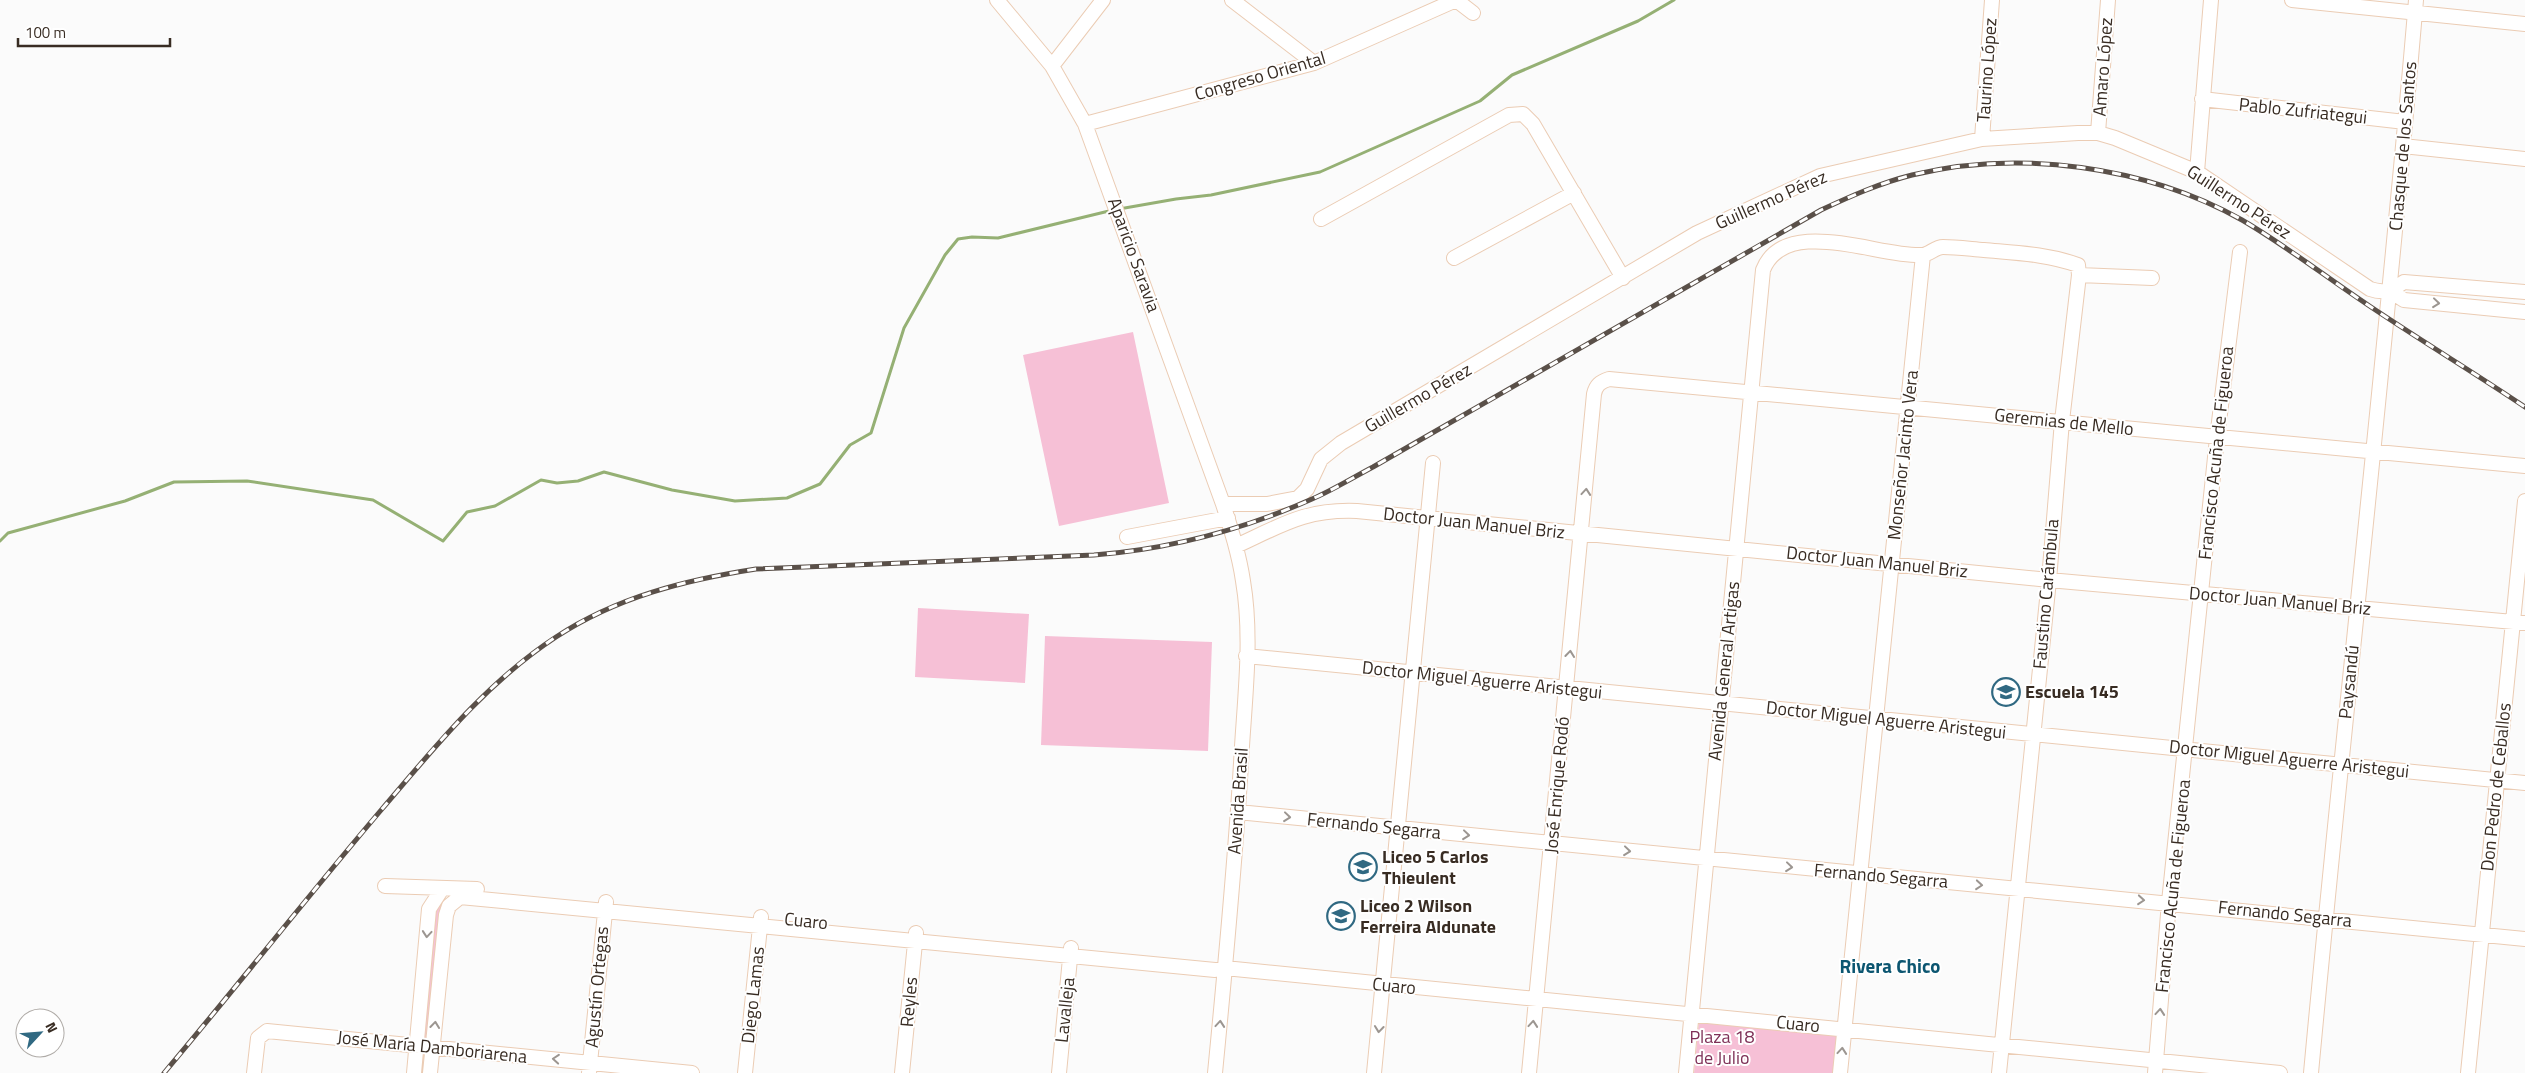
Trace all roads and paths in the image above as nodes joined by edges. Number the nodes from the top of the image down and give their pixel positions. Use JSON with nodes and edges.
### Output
{"nodes":[{"id":1,"x":997,"y":0,"type":"edge"},
{"id":2,"x":1103,"y":0,"type":"edge"},
{"id":3,"x":1232,"y":0,"type":"edge"},
{"id":4,"x":1456,"y":0,"type":"edge"},
{"id":5,"x":1992,"y":0,"type":"edge"},
{"id":6,"x":2108,"y":0,"type":"edge"},
{"id":7,"x":2211,"y":0,"type":"edge"},
{"id":8,"x":2292,"y":0,"type":"edge"},
{"id":9,"x":2416,"y":6,"type":"edge"},
{"id":10,"x":1473,"y":13,"type":"dead end"},
{"id":11,"x":2525,"y":24,"type":"edge"},
{"id":12,"x":1314,"y":63,"type":"junction"},
{"id":13,"x":1052,"y":66,"type":"junction"},
{"id":14,"x":2202,"y":99,"type":"junction"},
{"id":15,"x":2405,"y":122,"type":"junction"},
{"id":16,"x":1085,"y":124,"type":"junction"},
{"id":17,"x":2098,"y":133,"type":"junction"},
{"id":18,"x":1982,"y":139,"type":"junction"},
{"id":19,"x":2403,"y":146,"type":"junction"},
{"id":20,"x":2525,"y":159,"type":"edge"},
{"id":21,"x":2197,"y":172,"type":"junction"},
{"id":22,"x":1574,"y":193,"type":"junction"},
{"id":23,"x":1321,"y":219,"type":"dead end"},
{"id":24,"x":2240,"y":252,"type":"dead end"},
{"id":25,"x":1923,"y":255,"type":"junction"},
{"id":26,"x":1454,"y":258,"type":"dead end"},
{"id":27,"x":2078,"y":270,"type":"junction"},
{"id":28,"x":1623,"y":278,"type":"junction"},
{"id":29,"x":2152,"y":278,"type":"dead end"},
{"id":30,"x":2390,"y":291,"type":"junction"},
{"id":31,"x":2525,"y":292,"type":"edge"},
{"id":32,"x":2525,"y":312,"type":"edge"},
{"id":33,"x":1603,"y":381,"type":"joint"},
{"id":34,"x":1752,"y":392,"type":"junction"},
{"id":35,"x":1909,"y":408,"type":"junction"},
{"id":36,"x":2062,"y":421,"type":"junction"},
{"id":37,"x":2217,"y":438,"type":"junction"},
{"id":38,"x":2374,"y":453,"type":"junction"},
{"id":39,"x":1433,"y":462,"type":"dead end"},
{"id":40,"x":2525,"y":466,"type":"edge"},
{"id":41,"x":2525,"y":500,"type":"edge"},
{"id":42,"x":1223,"y":504,"type":"junction"},
{"id":43,"x":1428,"y":519,"type":"junction"},
{"id":44,"x":1230,"y":524,"type":"junction"},
{"id":45,"x":1582,"y":534,"type":"junction"},
{"id":46,"x":1127,"y":537,"type":"dead end"},
{"id":47,"x":1236,"y":546,"type":"junction"},
{"id":48,"x":1736,"y":548,"type":"junction"},
{"id":49,"x":1891,"y":564,"type":"junction"},
{"id":50,"x":2049,"y":580,"type":"junction"},
{"id":51,"x":2202,"y":594,"type":"junction"},
{"id":52,"x":2356,"y":609,"type":"junction"},
{"id":53,"x":2519,"y":623,"type":"edge"},
{"id":54,"x":1246,"y":656,"type":"junction"},
{"id":55,"x":1412,"y":672,"type":"junction"},
{"id":56,"x":1566,"y":689,"type":"junction"},
{"id":57,"x":1721,"y":704,"type":"junction"},
{"id":58,"x":1878,"y":719,"type":"junction"},
{"id":59,"x":2032,"y":734,"type":"junction"},
{"id":60,"x":2186,"y":749,"type":"junction"},
{"id":61,"x":2341,"y":764,"type":"junction"},
{"id":62,"x":2497,"y":780,"type":"junction"},
{"id":63,"x":2525,"y":783,"type":"edge"},
{"id":64,"x":1238,"y":812,"type":"junction"},
{"id":65,"x":1396,"y":828,"type":"junction"},
{"id":66,"x":1552,"y":843,"type":"junction"},
{"id":67,"x":1706,"y":859,"type":"junction"},
{"id":68,"x":1861,"y":874,"type":"junction"},
{"id":69,"x":385,"y":886,"type":"dead end"},
{"id":70,"x":2016,"y":888,"type":"junction"},
{"id":71,"x":442,"y":889,"type":"junction"},
{"id":72,"x":2169,"y":902,"type":"junction"},
{"id":73,"x":605,"y":907,"type":"junction"},
{"id":74,"x":2325,"y":917,"type":"junction"},
{"id":75,"x":761,"y":921,"type":"junction"},
{"id":76,"x":2482,"y":934,"type":"junction"},
{"id":77,"x":915,"y":936,"type":"junction"},
{"id":78,"x":2525,"y":939,"type":"edge"},
{"id":79,"x":1071,"y":951,"type":"junction"},
{"id":80,"x":1225,"y":968,"type":"junction"},
{"id":81,"x":1383,"y":984,"type":"junction"},
{"id":82,"x":1536,"y":999,"type":"junction"},
{"id":83,"x":1692,"y":1014,"type":"junction"},
{"id":84,"x":1844,"y":1029,"type":"junction"},
{"id":85,"x":2002,"y":1045,"type":"junction"},
{"id":86,"x":417,"y":1046,"type":"junction"},
{"id":87,"x":433,"y":1048,"type":"junction"},
{"id":88,"x":2156,"y":1067,"type":"edge"},
{"id":89,"x":590,"y":1068,"type":"edge"},
{"id":90,"x":254,"y":1073,"type":"edge"},
{"id":91,"x":414,"y":1073,"type":"edge"},
{"id":92,"x":430,"y":1073,"type":"edge"},
{"id":93,"x":692,"y":1073,"type":"edge"},
{"id":94,"x":745,"y":1073,"type":"edge"},
{"id":95,"x":902,"y":1073,"type":"edge"},
{"id":96,"x":1059,"y":1073,"type":"edge"},
{"id":97,"x":1215,"y":1073,"type":"edge"},
{"id":98,"x":1374,"y":1073,"type":"edge"},
{"id":99,"x":1528,"y":1073,"type":"edge"},
{"id":100,"x":1686,"y":1073,"type":"edge"},
{"id":101,"x":1840,"y":1073,"type":"edge"},
{"id":102,"x":1999,"y":1073,"type":"edge"},
{"id":103,"x":2280,"y":1073,"type":"edge"},
{"id":104,"x":2311,"y":1073,"type":"edge"},
{"id":105,"x":2468,"y":1073,"type":"edge"}],
"edges":[{"from":1,"to":13,"type":"street","name":"Aparicio Saravia"},
{"from":2,"to":13,"type":"street"},
{"from":3,"to":12,"type":"street"},
{"from":4,"to":10,"type":"street"},
{"from":4,"to":12,"type":"street","name":"Congreso Oriental"},
{"from":5,"to":18,"type":"street","name":"Taurino López"},
{"from":6,"to":17,"type":"street","name":"Amaro López"},
{"from":7,"to":14,"type":"street"},
{"from":8,"to":9,"type":"street"},
{"from":9,"to":11,"type":"street"},
{"from":9,"to":15,"type":"street","name":"Chasque de los Santos"},
{"from":12,"to":16,"type":"street","name":"Congreso Oriental"},
{"from":13,"to":16,"type":"street","name":"Aparicio Saravia"},
{"from":14,"to":15,"type":"street","name":"Pablo Zufriategui"},
{"from":14,"to":21,"type":"street"},
{"from":15,"to":19,"type":"street","name":"Chasque de los Santos"},
{"from":16,"to":42,"type":"street","name":"Aparicio Saravia"},
{"from":17,"to":18,"type":"street","name":"Guillermo Pérez"},
{"from":17,"to":21,"type":"street","name":"Guillermo Pérez"},
{"from":18,"to":28,"type":"street","name":"Guillermo Pérez"},
{"from":19,"to":20,"type":"street"},
{"from":19,"to":30,"type":"street","name":"Chasque de los Santos"},
{"from":21,"to":30,"type":"street","name":"Guillermo Pérez"},
{"from":22,"to":23,"type":"street"},
{"from":22,"to":26,"type":"street"},
{"from":22,"to":28,"type":"street"},
{"from":24,"to":37,"type":"street","name":"Francisco Acuña de Figueroa"},
{"from":25,"to":27,"type":"street"},
{"from":25,"to":34,"type":"street","name":"Avenida General Artigas"},
{"from":25,"to":35,"type":"street","name":"Monseñor Jacinto Vera"},
{"from":27,"to":29,"type":"street"},
{"from":27,"to":36,"type":"street","name":"Faustino Carámbula"},
{"from":28,"to":42,"type":"street","name":"Guillermo Pérez"},
{"from":30,"to":31,"type":"street"},
{"from":30,"to":32,"type":"street","name":"Guillermo Pérez","one_way":true},
{"from":30,"to":38,"type":"street","name":"Paysandú"},
{"from":33,"to":34,"type":"street","name":"Geremias de Mello"},
{"from":45,"to":33,"type":"street","name":"José Enrique Rodó","one_way":true},
{"from":34,"to":35,"type":"street","name":"Geremias de Mello"},
{"from":34,"to":48,"type":"street","name":"Avenida General Artigas"},
{"from":35,"to":36,"type":"street","name":"Geremias de Mello"},
{"from":35,"to":49,"type":"street","name":"Monseñor Jacinto Vera"},
{"from":36,"to":37,"type":"street","name":"Geremias de Mello"},
{"from":36,"to":50,"type":"street","name":"Faustino Carámbula"},
{"from":37,"to":38,"type":"street","name":"Geremias de Mello"},
{"from":37,"to":51,"type":"street","name":"Francisco Acuña de Figueroa"},
{"from":38,"to":40,"type":"street","name":"Geremias de Mello"},
{"from":38,"to":52,"type":"street","name":"Paysandú"},
{"from":39,"to":43,"type":"street"},
{"from":41,"to":53,"type":"street","name":"Don Pedro de Ceballos"},
{"from":42,"to":44,"type":"street","name":"Aparicio Saravia"},
{"from":43,"to":45,"type":"street","name":"Doctor Juan Manuel Briz"},
{"from":43,"to":47,"type":"street","name":"Doctor Juan Manuel Briz"},
{"from":43,"to":55,"type":"street"},
{"from":44,"to":46,"type":"street"},
{"from":44,"to":47,"type":"street","name":"Avenida Brasil"},
{"from":45,"to":48,"type":"street","name":"Doctor Juan Manuel Briz"},
{"from":56,"to":45,"type":"street","name":"José Enrique Rodó","one_way":true},
{"from":47,"to":54,"type":"street","name":"Avenida Brasil"},
{"from":48,"to":49,"type":"street","name":"Doctor Juan Manuel Briz"},
{"from":48,"to":57,"type":"street","name":"Avenida General Artigas"},
{"from":49,"to":50,"type":"street","name":"Doctor Juan Manuel Briz"},
{"from":49,"to":58,"type":"street","name":"Monseñor Jacinto Vera"},
{"from":50,"to":51,"type":"street","name":"Doctor Juan Manuel Briz"},
{"from":50,"to":59,"type":"street","name":"Faustino Carámbula"},
{"from":51,"to":52,"type":"street","name":"Doctor Juan Manuel Briz"},
{"from":51,"to":60,"type":"street","name":"Francisco Acuña de Figueroa"},
{"from":52,"to":53,"type":"street","name":"Doctor Juan Manuel Briz"},
{"from":52,"to":61,"type":"street","name":"Paysandú"},
{"from":53,"to":62,"type":"street","name":"Don Pedro de Ceballos"},
{"from":54,"to":55,"type":"street","name":"Doctor Miguel Aguerre Aristegui"},
{"from":54,"to":64,"type":"street","name":"Avenida Brasil"},
{"from":55,"to":56,"type":"street","name":"Doctor Miguel Aguerre Aristegui"},
{"from":55,"to":65,"type":"street"},
{"from":56,"to":57,"type":"street","name":"Doctor Miguel Aguerre Aristegui"},
{"from":56,"to":66,"type":"street","name":"José Enrique Rodó"},
{"from":57,"to":58,"type":"street","name":"Doctor Miguel Aguerre Aristegui"},
{"from":57,"to":67,"type":"street","name":"Avenida General Artigas"},
{"from":58,"to":59,"type":"street","name":"Doctor Miguel Aguerre Aristegui"},
{"from":58,"to":68,"type":"street","name":"Monseñor Jacinto Vera"},
{"from":59,"to":60,"type":"street","name":"Doctor Miguel Aguerre Aristegui"},
{"from":59,"to":70,"type":"street","name":"Faustino Carámbula"},
{"from":60,"to":61,"type":"street","name":"Doctor Miguel Aguerre Aristegui"},
{"from":60,"to":72,"type":"street","name":"Francisco Acuña de Figueroa"},
{"from":61,"to":62,"type":"street","name":"Doctor Miguel Aguerre Aristegui"},
{"from":61,"to":74,"type":"street","name":"Paysandú"},
{"from":62,"to":63,"type":"street","name":"Doctor Miguel Aguerre Aristegui"},
{"from":62,"to":76,"type":"street","name":"Don Pedro de Ceballos"},
{"from":64,"to":65,"type":"street","name":"Fernando Segarra","one_way":true},
{"from":64,"to":80,"type":"street","name":"Avenida Brasil"},
{"from":65,"to":66,"type":"street","name":"Fernando Segarra","one_way":true},
{"from":65,"to":81,"type":"street"},
{"from":66,"to":67,"type":"street","name":"Fernando Segarra","one_way":true},
{"from":66,"to":82,"type":"street","name":"José Enrique Rodó"},
{"from":67,"to":68,"type":"street","name":"Fernando Segarra","one_way":true},
{"from":67,"to":83,"type":"street","name":"Avenida General Artigas"},
{"from":68,"to":70,"type":"street","name":"Fernando Segarra","one_way":true},
{"from":68,"to":84,"type":"street","name":"Monseñor Jacinto Vera"},
{"from":69,"to":71,"type":"street","name":"Cuaro"},
{"from":70,"to":72,"type":"street","name":"Fernando Segarra","one_way":true},
{"from":70,"to":85,"type":"street","name":"Faustino Carámbula"},
{"from":71,"to":73,"type":"street","name":"Cuaro"},
{"from":71,"to":86,"type":"street","one_way":true},
{"from":72,"to":74,"type":"street","name":"Fernando Segarra"},
{"from":88,"to":72,"type":"street","name":"Francisco Acuña de Figueroa","one_way":true},
{"from":73,"to":75,"type":"street","name":"Cuaro"},
{"from":87,"to":73,"type":"street","name":"Cuaro","one_way":true},
{"from":73,"to":89,"type":"street","name":"Agustín Ortegas"},
{"from":74,"to":76,"type":"street","name":"Fernando Segarra"},
{"from":74,"to":104,"type":"street","name":"Paysandú"},
{"from":75,"to":77,"type":"street","name":"Cuaro"},
{"from":75,"to":94,"type":"street","name":"Diego Lamas"},
{"from":76,"to":78,"type":"street","name":"Fernando Segarra"},
{"from":76,"to":105,"type":"street","name":"Don Pedro de Ceballos"},
{"from":77,"to":79,"type":"street","name":"Cuaro"},
{"from":77,"to":95,"type":"street","name":"Reyles"},
{"from":79,"to":80,"type":"street","name":"Cuaro"},
{"from":79,"to":96,"type":"street","name":"Lavalleja"},
{"from":80,"to":81,"type":"street","name":"Cuaro"},
{"from":97,"to":80,"type":"street","name":"Avenida Brasil","one_way":true},
{"from":81,"to":82,"type":"street","name":"Cuaro"},
{"from":81,"to":98,"type":"street","one_way":true},
{"from":82,"to":83,"type":"street","name":"Cuaro"},
{"from":99,"to":82,"type":"street","name":"José Enrique Rodó","one_way":true},
{"from":83,"to":84,"type":"street","name":"Cuaro"},
{"from":83,"to":100,"type":"street","name":"Avenida General Artigas"},
{"from":84,"to":85,"type":"street","name":"Cuaro"},
{"from":101,"to":84,"type":"street","name":"Monseñor Jacinto Vera","one_way":true},
{"from":85,"to":88,"type":"street","name":"Cuaro"},
{"from":85,"to":102,"type":"street","name":"Faustino Carámbula"},
{"from":86,"to":87,"type":"street","name":"José María Damboriarena"},
{"from":86,"to":90,"type":"street","name":"José María Damboriarena"},
{"from":86,"to":91,"type":"street"},
{"from":89,"to":87,"type":"street","name":"José María Damboriarena","one_way":true},
{"from":87,"to":92,"type":"street"},
{"from":88,"to":103,"type":"street","name":"Cuaro"},
{"from":89,"to":93,"type":"street","name":"José María Damboriarena"}]}
